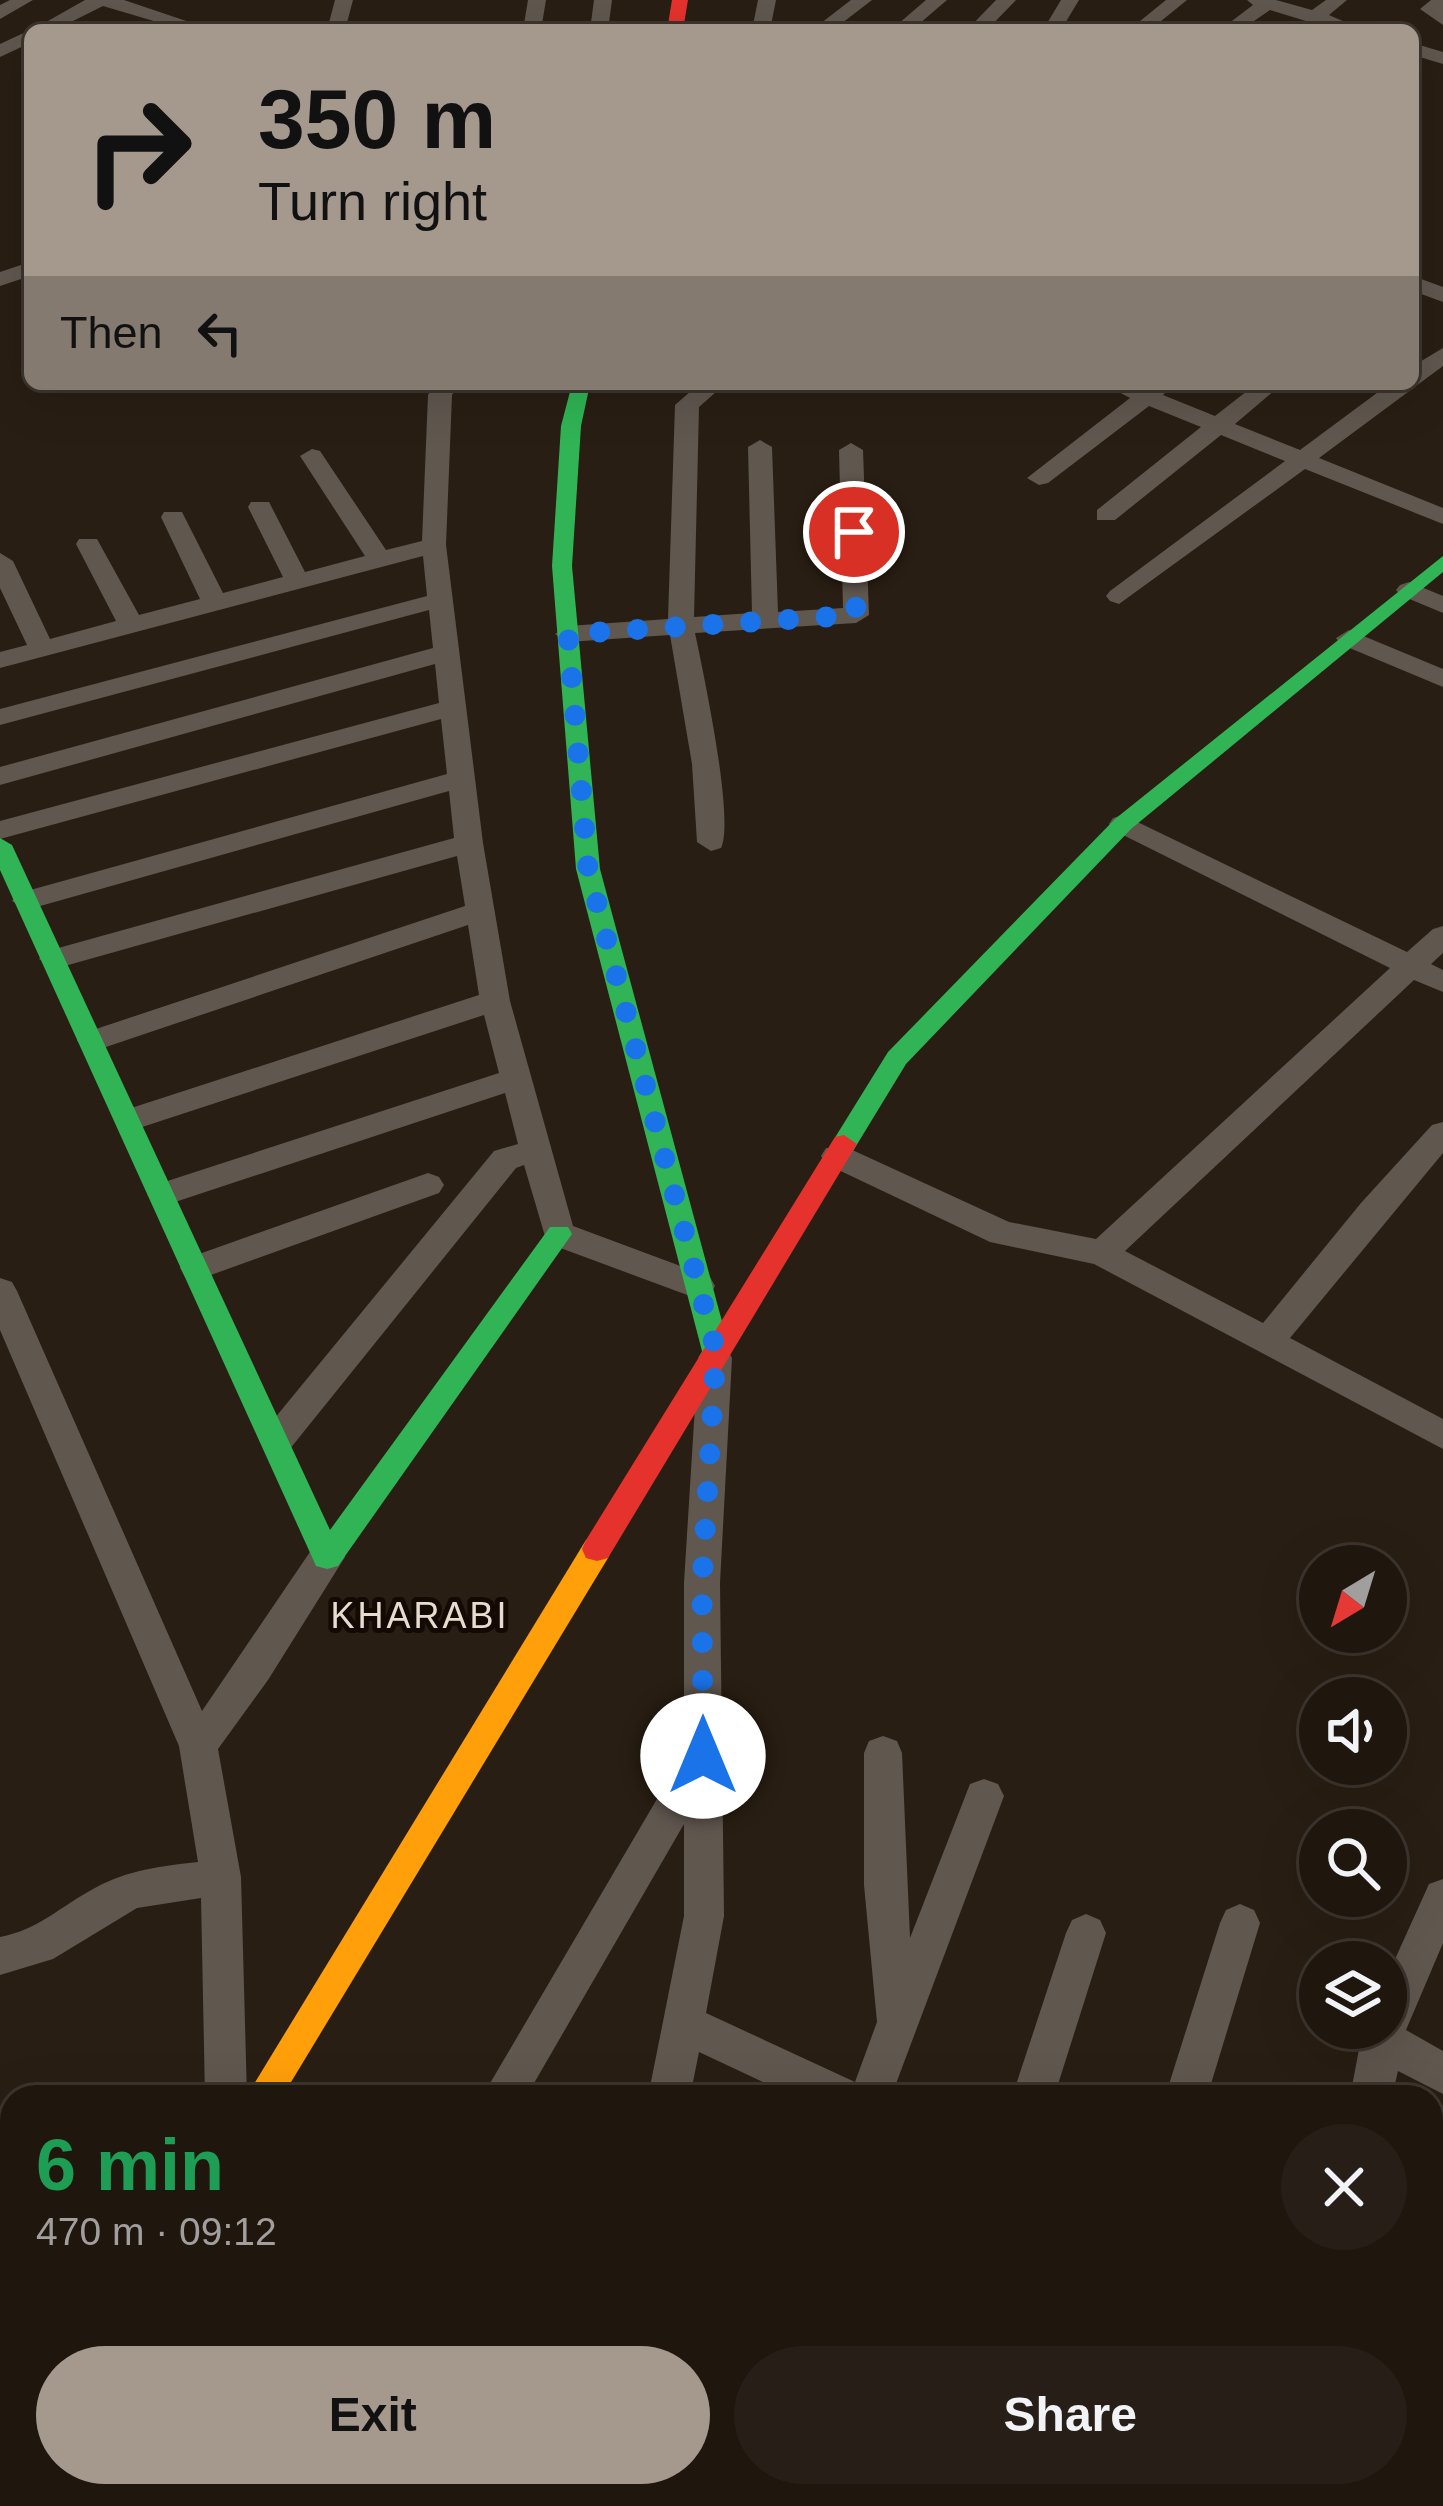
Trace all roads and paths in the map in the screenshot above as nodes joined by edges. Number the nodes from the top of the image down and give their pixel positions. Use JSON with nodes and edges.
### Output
{"nodes":[{"id":1,"x":24,"y":0,"type":"edge"},
{"id":2,"x":102,"y":0,"type":"edge"},
{"id":3,"x":862,"y":0,"type":"edge"},
{"id":4,"x":938,"y":0,"type":"edge"},
{"id":5,"x":1007,"y":0,"type":"edge"},
{"id":6,"x":1178,"y":0,"type":"edge"},
{"id":7,"x":1338,"y":0,"type":"edge"},
{"id":8,"x":1262,"y":2,"type":"edge"},
{"id":9,"x":1443,"y":2,"type":"edge"},
{"id":10,"x":0,"y":13,"type":"edge"},
{"id":11,"x":1443,"y":19,"type":"edge"},
{"id":12,"x":53,"y":24,"type":"edge"},
{"id":13,"x":202,"y":24,"type":"edge"},
{"id":14,"x":829,"y":24,"type":"edge"},
{"id":15,"x":908,"y":24,"type":"edge"},
{"id":16,"x":982,"y":24,"type":"edge"},
{"id":17,"x":1146,"y":24,"type":"edge"},
{"id":18,"x":1236,"y":24,"type":"edge"},
{"id":19,"x":1307,"y":24,"type":"edge"},
{"id":20,"x":443,"y":390,"type":"edge"},
{"id":21,"x":580,"y":390,"type":"edge"},
{"id":22,"x":706,"y":390,"type":"edge"},
{"id":23,"x":1155,"y":390,"type":"edge"},
{"id":24,"x":1262,"y":390,"type":"edge"},
{"id":25,"x":1396,"y":390,"type":"edge"},
{"id":26,"x":1218,"y":425,"type":"junction"},
{"id":27,"x":760,"y":447,"type":"dead end"},
{"id":28,"x":851,"y":450,"type":"dead end"},
{"id":29,"x":312,"y":456,"type":"dead end"},
{"id":30,"x":1302,"y":460,"type":"junction"},
{"id":31,"x":1040,"y":478,"type":"dead end"},
{"id":32,"x":260,"y":507,"type":"dead end"},
{"id":33,"x":1106,"y":515,"type":"dead end"},
{"id":34,"x":173,"y":517,"type":"dead end"},
{"id":35,"x":1443,"y":517,"type":"edge"},
{"id":36,"x":88,"y":544,"type":"dead end"},
{"id":37,"x":434,"y":545,"type":"junction"},
{"id":38,"x":380,"y":559,"type":"junction"},
{"id":39,"x":0,"y":561,"type":"edge"},
{"id":40,"x":1443,"y":562,"type":"edge"},
{"id":41,"x":297,"y":581,"type":"junction"},
{"id":42,"x":1408,"y":590,"type":"junction"},
{"id":43,"x":1119,"y":596,"type":"dead end"},
{"id":44,"x":440,"y":600,"type":"junction"},
{"id":45,"x":215,"y":603,"type":"junction"},
{"id":46,"x":1443,"y":604,"type":"edge"},
{"id":47,"x":765,"y":620,"type":"junction"},
{"id":48,"x":130,"y":625,"type":"junction"},
{"id":49,"x":681,"y":626,"type":"junction"},
{"id":50,"x":568,"y":634,"type":"junction"},
{"id":51,"x":1349,"y":638,"type":"junction"},
{"id":52,"x":42,"y":649,"type":"junction"},
{"id":53,"x":445,"y":653,"type":"junction"},
{"id":54,"x":0,"y":660,"type":"edge"},
{"id":55,"x":1443,"y":679,"type":"edge"},
{"id":56,"x":453,"y":708,"type":"junction"},
{"id":57,"x":0,"y":717,"type":"edge"},
{"id":58,"x":0,"y":776,"type":"edge"},
{"id":59,"x":462,"y":778,"type":"junction"},
{"id":60,"x":1123,"y":824,"type":"junction"},
{"id":61,"x":0,"y":830,"type":"edge"},
{"id":62,"x":711,"y":842,"type":"dead end"},
{"id":63,"x":469,"y":843,"type":"junction"},
{"id":64,"x":0,"y":845,"type":"edge"},
{"id":65,"x":26,"y":901,"type":"junction"},
{"id":66,"x":479,"y":911,"type":"junction"},
{"id":67,"x":1443,"y":935,"type":"edge"},
{"id":68,"x":54,"y":959,"type":"junction"},
{"id":69,"x":1411,"y":967,"type":"junction"},
{"id":70,"x":1443,"y":982,"type":"edge"},
{"id":71,"x":495,"y":1001,"type":"junction"},
{"id":72,"x":92,"y":1041,"type":"junction"},
{"id":73,"x":514,"y":1079,"type":"junction"},
{"id":74,"x":130,"y":1120,"type":"junction"},
{"id":75,"x":1443,"y":1133,"type":"edge"},
{"id":76,"x":535,"y":1151,"type":"junction"},
{"id":77,"x":837,"y":1156,"type":"junction"},
{"id":78,"x":428,"y":1186,"type":"dead end"},
{"id":79,"x":163,"y":1195,"type":"junction"},
{"id":80,"x":559,"y":1234,"type":"junction"},
{"id":81,"x":1102,"y":1252,"type":"junction"},
{"id":82,"x":196,"y":1268,"type":"junction"},
{"id":83,"x":698,"y":1286,"type":"junction"},
{"id":84,"x":0,"y":1291,"type":"edge"},
{"id":85,"x":1266,"y":1343,"type":"junction"},
{"id":86,"x":716,"y":1351,"type":"junction"},
{"id":87,"x":1443,"y":1435,"type":"edge"},
{"id":88,"x":277,"y":1440,"type":"junction"},
{"id":89,"x":327,"y":1557,"type":"junction"},
{"id":90,"x":198,"y":1746,"type":"junction"},
{"id":91,"x":883,"y":1753,"type":"dead end"},
{"id":92,"x":703,"y":1756,"type":"junction"},
{"id":93,"x":984,"y":1796,"type":"dead end"},
{"id":94,"x":220,"y":1877,"type":"junction"},
{"id":95,"x":1441,"y":1909,"type":"edge"},
{"id":96,"x":1240,"y":1923,"type":"dead end"},
{"id":97,"x":1086,"y":1933,"type":"dead end"},
{"id":98,"x":0,"y":1956,"type":"edge"},
{"id":99,"x":1407,"y":1982,"type":"edge"},
{"id":100,"x":683,"y":2024,"type":"junction"},
{"id":101,"x":898,"y":2024,"type":"junction"},
{"id":102,"x":1407,"y":2048,"type":"edge"},
{"id":103,"x":1380,"y":2049,"type":"edge"},
{"id":104,"x":1443,"y":2074,"type":"edge"},
{"id":105,"x":226,"y":2085,"type":"edge"},
{"id":106,"x":270,"y":2085,"type":"edge"},
{"id":107,"x":510,"y":2085,"type":"edge"},
{"id":108,"x":671,"y":2085,"type":"edge"},
{"id":109,"x":815,"y":2085,"type":"edge"},
{"id":110,"x":875,"y":2085,"type":"edge"},
{"id":111,"x":1038,"y":2085,"type":"edge"},
{"id":112,"x":1190,"y":2085,"type":"edge"},
{"id":113,"x":1373,"y":2085,"type":"edge"}],
"edges":[{"from":1,"to":10,"type":"street"},
{"from":2,"to":12,"type":"street"},
{"from":2,"to":13,"type":"street"},
{"from":3,"to":14,"type":"street"},
{"from":4,"to":15,"type":"street"},
{"from":5,"to":16,"type":"street"},
{"from":6,"to":17,"type":"street"},
{"from":7,"to":19,"type":"street"},
{"from":8,"to":18,"type":"street"},
{"from":8,"to":19,"type":"street"},
{"from":9,"to":11,"type":"street"},
{"from":20,"to":37,"type":"street"},
{"from":21,"to":50,"type":"street"},
{"from":22,"to":49,"type":"street"},
{"from":23,"to":26,"type":"street"},
{"from":23,"to":31,"type":"street"},
{"from":24,"to":26,"type":"street"},
{"from":25,"to":30,"type":"street"},
{"from":26,"to":30,"type":"street"},
{"from":26,"to":33,"type":"street"},
{"from":27,"to":47,"type":"street"},
{"from":28,"to":47,"type":"street"},
{"from":29,"to":38,"type":"street"},
{"from":30,"to":35,"type":"street"},
{"from":30,"to":43,"type":"street"},
{"from":32,"to":41,"type":"street"},
{"from":34,"to":45,"type":"street"},
{"from":36,"to":48,"type":"street"},
{"from":37,"to":38,"type":"street"},
{"from":37,"to":44,"type":"street"},
{"from":38,"to":41,"type":"street"},
{"from":39,"to":52,"type":"street"},
{"from":40,"to":42,"type":"street"},
{"from":41,"to":45,"type":"street"},
{"from":42,"to":46,"type":"street"},
{"from":42,"to":51,"type":"street"},
{"from":44,"to":53,"type":"street"},
{"from":44,"to":57,"type":"street"},
{"from":45,"to":48,"type":"street"},
{"from":47,"to":49,"type":"street"},
{"from":48,"to":52,"type":"street"},
{"from":49,"to":50,"type":"street"},
{"from":49,"to":62,"type":"street"},
{"from":50,"to":83,"type":"street"},
{"from":51,"to":55,"type":"street"},
{"from":51,"to":60,"type":"street"},
{"from":52,"to":54,"type":"street"},
{"from":53,"to":56,"type":"street"},
{"from":53,"to":58,"type":"street"},
{"from":56,"to":59,"type":"street"},
{"from":56,"to":61,"type":"street"},
{"from":59,"to":63,"type":"street"},
{"from":59,"to":65,"type":"street"},
{"from":60,"to":69,"type":"street"},
{"from":60,"to":77,"type":"street"},
{"from":63,"to":66,"type":"street"},
{"from":63,"to":68,"type":"street"},
{"from":64,"to":65,"type":"street"},
{"from":65,"to":68,"type":"street"},
{"from":66,"to":71,"type":"street"},
{"from":66,"to":72,"type":"street"},
{"from":67,"to":69,"type":"street"},
{"from":68,"to":72,"type":"street"},
{"from":69,"to":70,"type":"street"},
{"from":69,"to":81,"type":"street"},
{"from":71,"to":73,"type":"street"},
{"from":71,"to":74,"type":"street"},
{"from":72,"to":74,"type":"street"},
{"from":73,"to":76,"type":"street"},
{"from":73,"to":79,"type":"street"},
{"from":74,"to":79,"type":"street"},
{"from":75,"to":85,"type":"street"},
{"from":76,"to":80,"type":"street"},
{"from":76,"to":88,"type":"street"},
{"from":77,"to":81,"type":"street"},
{"from":77,"to":86,"type":"street"},
{"from":78,"to":82,"type":"street"},
{"from":79,"to":82,"type":"street"},
{"from":80,"to":83,"type":"street"},
{"from":80,"to":89,"type":"street"},
{"from":81,"to":85,"type":"street"},
{"from":82,"to":88,"type":"street"},
{"from":83,"to":86,"type":"street"},
{"from":84,"to":90,"type":"street"},
{"from":85,"to":87,"type":"street"},
{"from":86,"to":92,"type":"street"},
{"from":86,"to":106,"type":"street"},
{"from":88,"to":89,"type":"street"},
{"from":89,"to":90,"type":"street"},
{"from":90,"to":94,"type":"street"},
{"from":91,"to":101,"type":"street"},
{"from":92,"to":100,"type":"street"},
{"from":92,"to":107,"type":"street"},
{"from":93,"to":101,"type":"street"},
{"from":94,"to":98,"type":"street"},
{"from":94,"to":105,"type":"street"},
{"from":95,"to":99,"type":"street"},
{"from":96,"to":112,"type":"street"},
{"from":97,"to":111,"type":"street"},
{"from":100,"to":108,"type":"street"},
{"from":100,"to":109,"type":"street"},
{"from":101,"to":110,"type":"street"},
{"from":102,"to":104,"type":"street"},
{"from":103,"to":113,"type":"street"}]}
